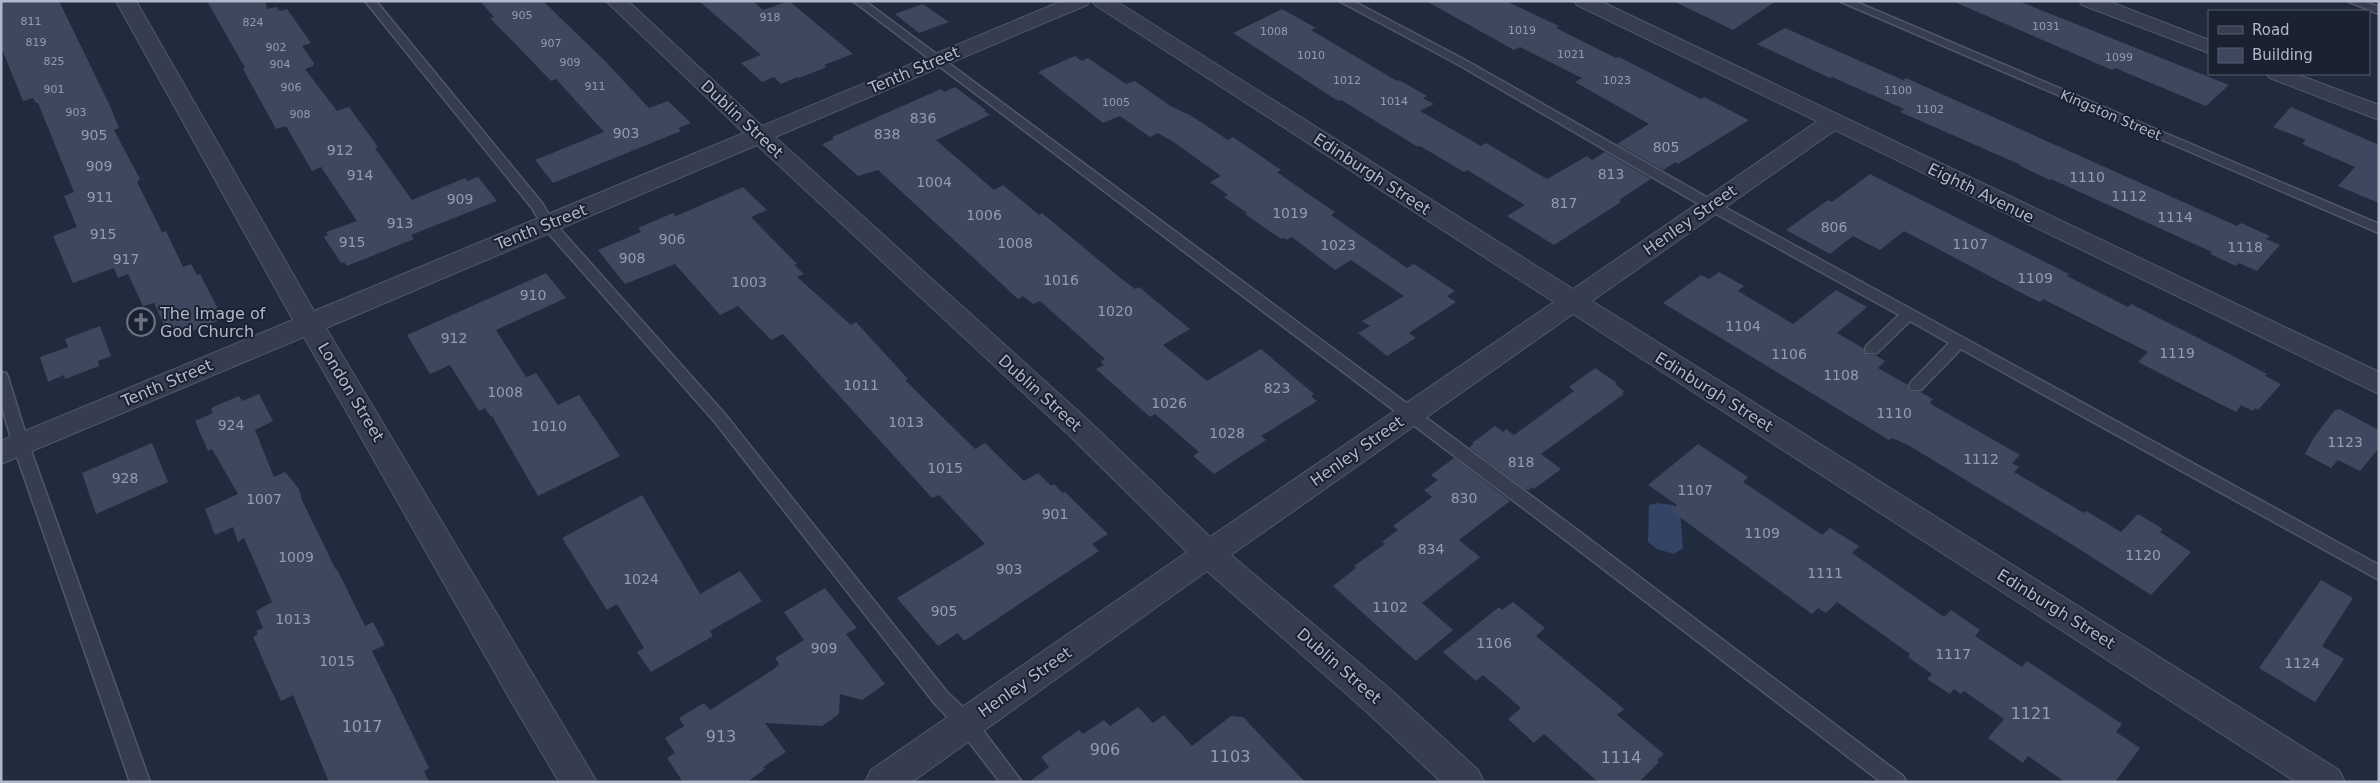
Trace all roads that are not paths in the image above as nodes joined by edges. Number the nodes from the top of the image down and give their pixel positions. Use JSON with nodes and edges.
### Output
{"nodes":[{"id":1,"x":126,"y":1,"type":"edge"},
{"id":2,"x":370,"y":1,"type":"edge"},
{"id":3,"x":616,"y":1,"type":"edge"},
{"id":4,"x":858,"y":1,"type":"edge"},
{"id":5,"x":1080,"y":1,"type":"edge"},
{"id":6,"x":1102,"y":1,"type":"edge"},
{"id":7,"x":1344,"y":1,"type":"edge"},
{"id":8,"x":1584,"y":1,"type":"edge"},
{"id":9,"x":1844,"y":1,"type":"edge"},
{"id":10,"x":2089,"y":1,"type":"edge"},
{"id":11,"x":2352,"y":1,"type":"edge"},
{"id":12,"x":2379,"y":11,"type":"edge"},
{"id":13,"x":2208,"y":47,"type":"edge"},
{"id":14,"x":935,"y":61,"type":"junction"},
{"id":15,"x":2280,"y":75,"type":"edge"},
{"id":16,"x":2379,"y":113,"type":"edge"},
{"id":17,"x":1833,"y":121,"type":"junction"},
{"id":18,"x":761,"y":135,"type":"junction"},
{"id":19,"x":1712,"y":206,"type":"junction"},
{"id":20,"x":548,"y":224,"type":"junction"},
{"id":21,"x":2379,"y":229,"type":"edge"},
{"id":22,"x":1573,"y":302,"type":"junction"},
{"id":23,"x":1909,"y":314,"type":"junction"},
{"id":24,"x":309,"y":324,"type":"junction"},
{"id":25,"x":1959,"y":342,"type":"junction"},
{"id":26,"x":1872,"y":349,"type":"dead end"},
{"id":27,"x":1,"y":377,"type":"edge"},
{"id":28,"x":2379,"y":384,"type":"edge"},
{"id":29,"x":1916,"y":386,"type":"dead end"},
{"id":30,"x":1409,"y":414,"type":"junction"},
{"id":31,"x":11,"y":449,"type":"edge"},
{"id":32,"x":1208,"y":554,"type":"junction"},
{"id":33,"x":2379,"y":573,"type":"edge"},
{"id":34,"x":966,"y":724,"type":"junction"},
{"id":35,"x":140,"y":782,"type":"edge"},
{"id":36,"x":579,"y":782,"type":"edge"},
{"id":37,"x":883,"y":782,"type":"edge"},
{"id":38,"x":1012,"y":782,"type":"edge"},
{"id":39,"x":1466,"y":782,"type":"edge"},
{"id":40,"x":1896,"y":782,"type":"edge"},
{"id":41,"x":2327,"y":782,"type":"edge"}],
"edges":[{"from":1,"to":24,"type":"street","name":"London Street"},
{"from":2,"to":20,"type":"lane"},
{"from":3,"to":18,"type":"street","name":"Dublin Street"},
{"from":4,"to":14,"type":"lane"},
{"from":5,"to":14,"type":"street","name":"Tenth Street"},
{"from":6,"to":22,"type":"street","name":"Edinburgh Street"},
{"from":7,"to":19,"type":"lane"},
{"from":8,"to":17,"type":"street","name":"Eighth Avenue"},
{"from":9,"to":21,"type":"lane","name":"Kingston Street"},
{"from":10,"to":13,"type":"street"},
{"from":11,"to":12,"type":"lane"},
{"from":14,"to":18,"type":"street","name":"Tenth Street"},
{"from":14,"to":30,"type":"lane"},
{"from":15,"to":16,"type":"street"},
{"from":17,"to":19,"type":"street","name":"Henley Street"},
{"from":17,"to":28,"type":"street","name":"Eighth Avenue"},
{"from":18,"to":20,"type":"street","name":"Tenth Street"},
{"from":18,"to":32,"type":"street","name":"Dublin Street"},
{"from":19,"to":22,"type":"street","name":"Henley Street"},
{"from":19,"to":23,"type":"lane"},
{"from":20,"to":24,"type":"street","name":"Tenth Street"},
{"from":20,"to":34,"type":"lane"},
{"from":22,"to":30,"type":"street","name":"Henley Street"},
{"from":22,"to":41,"type":"street","name":"Edinburgh Street"},
{"from":23,"to":25,"type":"lane"},
{"from":23,"to":26,"type":"lane"},
{"from":24,"to":31,"type":"street","name":"Tenth Street"},
{"from":24,"to":36,"type":"street","name":"London Street"},
{"from":25,"to":29,"type":"lane"},
{"from":25,"to":33,"type":"lane"},
{"from":27,"to":31,"type":"lane"},
{"from":30,"to":32,"type":"street","name":"Henley Street"},
{"from":30,"to":40,"type":"lane"},
{"from":31,"to":35,"type":"lane"},
{"from":32,"to":34,"type":"street","name":"Henley Street"},
{"from":32,"to":39,"type":"street","name":"Dublin Street"},
{"from":34,"to":37,"type":"street","name":"Henley Street"},
{"from":34,"to":38,"type":"lane"}]}
